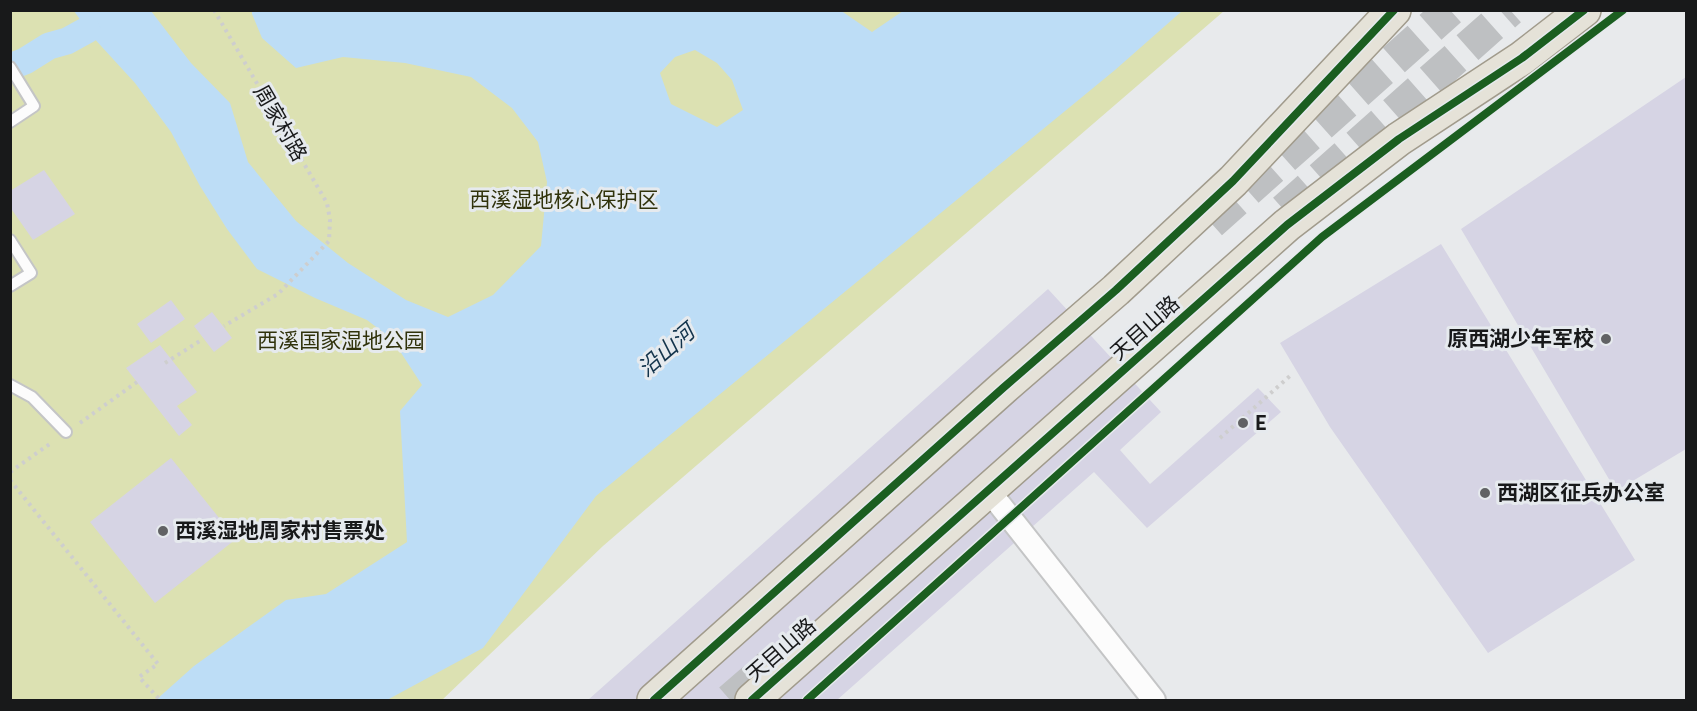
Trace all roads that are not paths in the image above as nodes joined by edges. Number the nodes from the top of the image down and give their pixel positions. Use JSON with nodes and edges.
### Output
{"nodes":[{"id":1,"x":1394,"y":10,"type":"edge"},
{"id":2,"x":1584,"y":10,"type":"edge"},
{"id":3,"x":10,"y":67,"type":"edge"},
{"id":4,"x":10,"y":122,"type":"edge"},
{"id":5,"x":10,"y":240,"type":"edge"},
{"id":6,"x":10,"y":286,"type":"edge"},
{"id":7,"x":10,"y":385,"type":"edge"},
{"id":8,"x":66,"y":432,"type":"dead end"},
{"id":9,"x":989,"y":491,"type":"junction"},
{"id":10,"x":654,"y":700,"type":"edge"},
{"id":11,"x":752,"y":700,"type":"edge"},
{"id":12,"x":1154,"y":700,"type":"edge"}],
"edges":[{"from":1,"to":10,"type":"main road"},
{"from":2,"to":9,"type":"main road","name":"天目山路"},
{"from":3,"to":4,"type":"lane"},
{"from":5,"to":6,"type":"lane"},
{"from":7,"to":8,"type":"lane"},
{"from":9,"to":11,"type":"main road","name":"天目山路"},
{"from":9,"to":12,"type":"street"}]}
